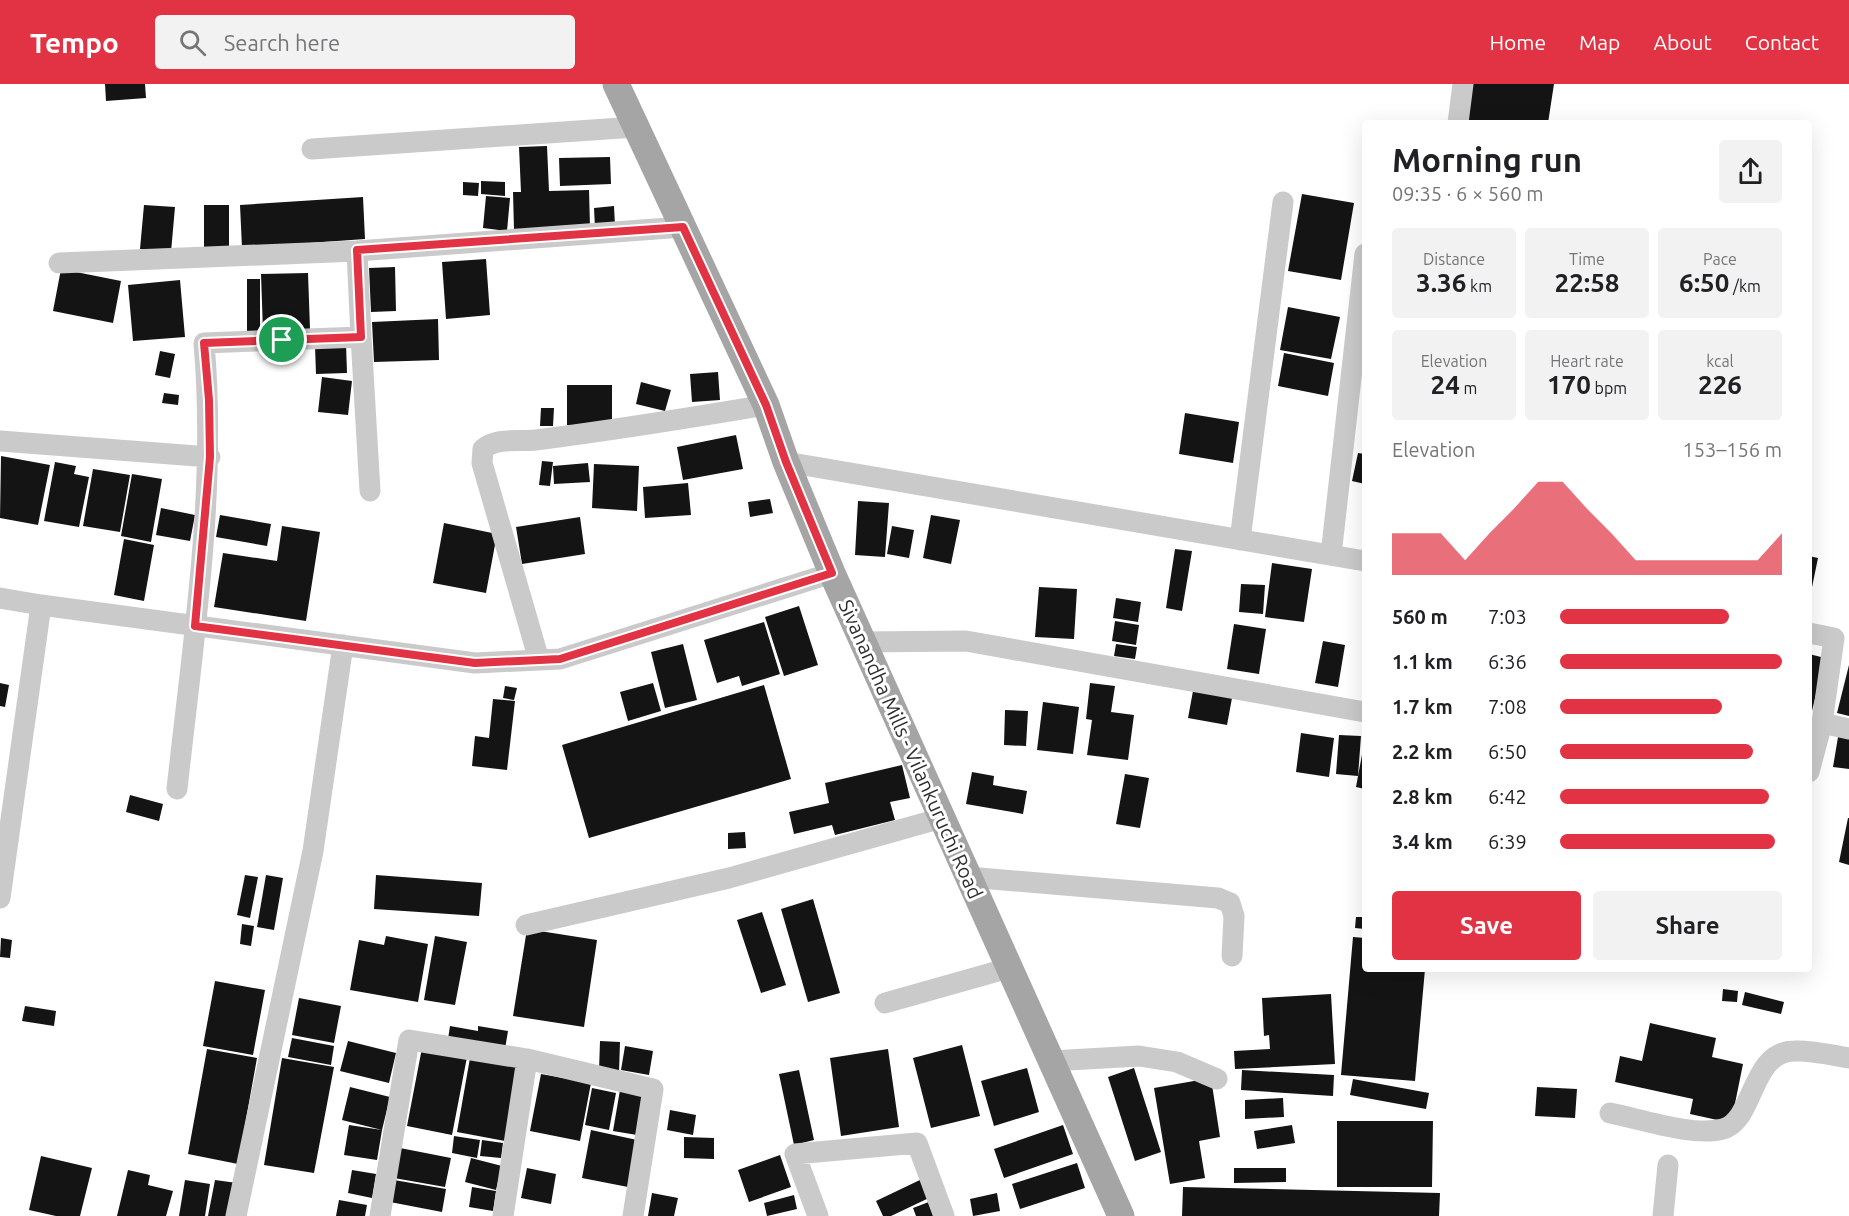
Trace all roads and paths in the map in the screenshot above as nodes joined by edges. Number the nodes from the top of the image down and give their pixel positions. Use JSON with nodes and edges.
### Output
{"nodes":[{"id":1,"x":616,"y":84,"type":"edge"},
{"id":2,"x":1463,"y":84,"type":"edge"},
{"id":3,"x":1458,"y":120,"type":"edge"},
{"id":4,"x":636,"y":127,"type":"junction"},
{"id":5,"x":312,"y":149,"type":"dead end"},
{"id":6,"x":1283,"y":202,"type":"dead end"},
{"id":7,"x":683,"y":227,"type":"junction"},
{"id":8,"x":357,"y":250,"type":"junction"},
{"id":9,"x":59,"y":263,"type":"dead end"},
{"id":10,"x":1362,"y":281,"type":"edge"},
{"id":11,"x":361,"y":337,"type":"junction"},
{"id":12,"x":766,"y":405,"type":"junction"},
{"id":13,"x":0,"y":441,"type":"edge"},
{"id":14,"x":210,"y":457,"type":"junction"},
{"id":15,"x":786,"y":462,"type":"junction"},
{"id":16,"x":370,"y":491,"type":"dead end"},
{"id":17,"x":1240,"y":540,"type":"junction"},
{"id":18,"x":1331,"y":555,"type":"junction"},
{"id":19,"x":1362,"y":560,"type":"edge"},
{"id":20,"x":832,"y":573,"type":"junction"},
{"id":21,"x":0,"y":598,"type":"edge"},
{"id":22,"x":41,"y":605,"type":"junction"},
{"id":23,"x":195,"y":626,"type":"junction"},
{"id":24,"x":1812,"y":634,"type":"edge"},
{"id":25,"x":863,"y":642,"type":"junction"},
{"id":26,"x":343,"y":645,"type":"junction"},
{"id":27,"x":539,"y":660,"type":"junction"},
{"id":28,"x":1362,"y":711,"type":"edge"},
{"id":29,"x":1822,"y":723,"type":"junction"},
{"id":30,"x":1849,"y":729,"type":"edge"},
{"id":31,"x":1812,"y":761,"type":"edge"},
{"id":32,"x":9,"y":762,"type":"edge"},
{"id":33,"x":177,"y":789,"type":"dead end"},
{"id":34,"x":942,"y":818,"type":"junction"},
{"id":35,"x":968,"y":877,"type":"junction"},
{"id":36,"x":0,"y":898,"type":"edge"},
{"id":37,"x":526,"y":925,"type":"dead end"},
{"id":38,"x":1232,"y":956,"type":"dead end"},
{"id":39,"x":1009,"y":968,"type":"junction"},
{"id":40,"x":885,"y":1004,"type":"dead end"},
{"id":41,"x":1849,"y":1058,"type":"edge"},
{"id":42,"x":526,"y":1059,"type":"junction"},
{"id":43,"x":1051,"y":1061,"type":"junction"},
{"id":44,"x":1216,"y":1079,"type":"dead end"},
{"id":45,"x":1610,"y":1113,"type":"dead end"},
{"id":46,"x":1668,"y":1165,"type":"dead end"},
{"id":47,"x":236,"y":1216,"type":"edge"},
{"id":48,"x":380,"y":1216,"type":"edge"},
{"id":49,"x":503,"y":1216,"type":"edge"},
{"id":50,"x":633,"y":1216,"type":"edge"},
{"id":51,"x":818,"y":1216,"type":"edge"},
{"id":52,"x":944,"y":1216,"type":"edge"},
{"id":53,"x":1121,"y":1216,"type":"edge"},
{"id":54,"x":1663,"y":1216,"type":"edge"}],
"edges":[{"from":1,"to":4,"type":"main road","name":"Sivanandha Mills - Vilankuruchi Road"},
{"from":2,"to":3,"type":"street"},
{"from":4,"to":5,"type":"street"},
{"from":4,"to":7,"type":"main road","name":"Sivanandha Mills - Vilankuruchi Road"},
{"from":6,"to":17,"type":"street"},
{"from":7,"to":8,"type":"street"},
{"from":7,"to":12,"type":"main road","name":"Sivanandha Mills - Vilankuruchi Road"},
{"from":8,"to":9,"type":"street"},
{"from":8,"to":11,"type":"street"},
{"from":10,"to":18,"type":"street"},
{"from":11,"to":14,"type":"street"},
{"from":11,"to":16,"type":"street"},
{"from":12,"to":15,"type":"main road","name":"Sivanandha Mills - Vilankuruchi Road"},
{"from":12,"to":27,"type":"street"},
{"from":13,"to":14,"type":"street"},
{"from":14,"to":23,"type":"street"},
{"from":15,"to":17,"type":"street"},
{"from":15,"to":20,"type":"main road","name":"Sivanandha Mills - Vilankuruchi Road"},
{"from":17,"to":18,"type":"street"},
{"from":18,"to":19,"type":"street"},
{"from":20,"to":25,"type":"main road","name":"Sivanandha Mills - Vilankuruchi Road"},
{"from":20,"to":27,"type":"street"},
{"from":21,"to":22,"type":"street"},
{"from":22,"to":23,"type":"street"},
{"from":22,"to":32,"type":"street"},
{"from":23,"to":26,"type":"street"},
{"from":23,"to":33,"type":"street"},
{"from":24,"to":29,"type":"street"},
{"from":25,"to":28,"type":"street"},
{"from":25,"to":34,"type":"main road","name":"Sivanandha Mills - Vilankuruchi Road"},
{"from":26,"to":27,"type":"street"},
{"from":26,"to":47,"type":"street"},
{"from":29,"to":30,"type":"street"},
{"from":29,"to":31,"type":"street"},
{"from":32,"to":36,"type":"street"},
{"from":34,"to":35,"type":"main road","name":"Sivanandha Mills - Vilankuruchi Road"},
{"from":34,"to":37,"type":"street"},
{"from":35,"to":38,"type":"street"},
{"from":35,"to":39,"type":"main road","name":"Sivanandha Mills - Vilankuruchi Road"},
{"from":39,"to":40,"type":"street"},
{"from":39,"to":43,"type":"main road","name":"Sivanandha Mills - Vilankuruchi Road"},
{"from":41,"to":45,"type":"street"},
{"from":42,"to":48,"type":"street"},
{"from":42,"to":49,"type":"street"},
{"from":42,"to":50,"type":"street"},
{"from":43,"to":44,"type":"street"},
{"from":43,"to":53,"type":"main road","name":"Sivanandha Mills - Vilankuruchi Road"},
{"from":46,"to":54,"type":"street"},
{"from":51,"to":52,"type":"street"}]}
